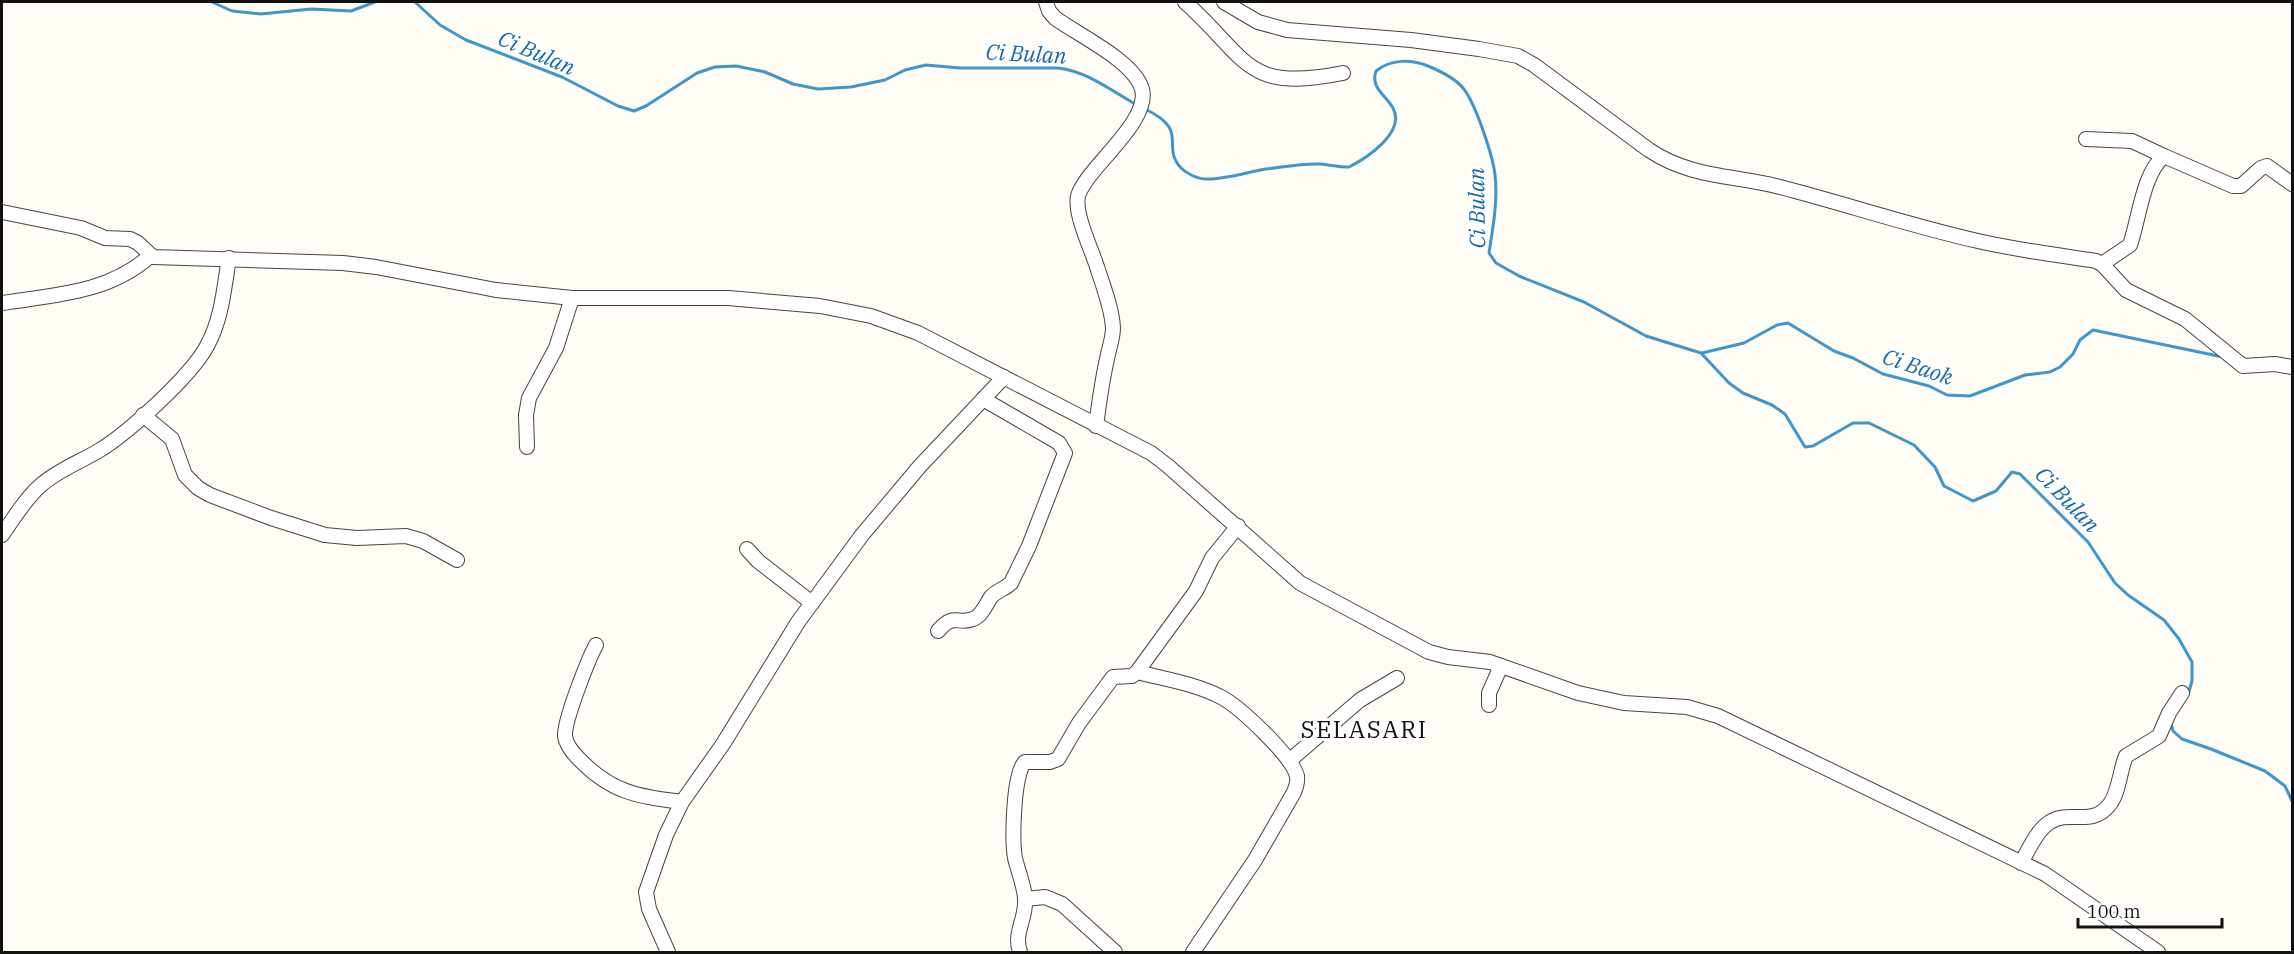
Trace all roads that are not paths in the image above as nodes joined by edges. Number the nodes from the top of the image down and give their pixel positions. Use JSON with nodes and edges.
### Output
{"nodes":[{"id":1,"x":1046,"y":2,"type":"edge"},
{"id":2,"x":1185,"y":2,"type":"edge"},
{"id":3,"x":1224,"y":2,"type":"edge"},
{"id":4,"x":1343,"y":73,"type":"dead end"},
{"id":5,"x":2086,"y":139,"type":"dead end"},
{"id":6,"x":2164,"y":156,"type":"junction"},
{"id":7,"x":2292,"y":184,"type":"edge"},
{"id":8,"x":2,"y":212,"type":"edge"},
{"id":9,"x":150,"y":256,"type":"junction"},
{"id":10,"x":229,"y":258,"type":"junction"},
{"id":11,"x":2102,"y":264,"type":"junction"},
{"id":12,"x":572,"y":298,"type":"junction"},
{"id":13,"x":2,"y":303,"type":"edge"},
{"id":14,"x":2292,"y":367,"type":"edge"},
{"id":15,"x":1004,"y":377,"type":"junction"},
{"id":16,"x":983,"y":399,"type":"junction"},
{"id":17,"x":143,"y":415,"type":"junction"},
{"id":18,"x":1096,"y":426,"type":"junction"},
{"id":19,"x":527,"y":447,"type":"dead end"},
{"id":20,"x":1238,"y":526,"type":"junction"},
{"id":21,"x":2,"y":535,"type":"edge"},
{"id":22,"x":747,"y":549,"type":"dead end"},
{"id":23,"x":457,"y":560,"type":"dead end"},
{"id":24,"x":812,"y":603,"type":"junction"},
{"id":25,"x":938,"y":631,"type":"dead end"},
{"id":26,"x":596,"y":645,"type":"dead end"},
{"id":27,"x":1501,"y":666,"type":"junction"},
{"id":28,"x":1137,"y":672,"type":"junction"},
{"id":29,"x":1397,"y":678,"type":"dead end"},
{"id":30,"x":2182,"y":693,"type":"dead end"},
{"id":31,"x":1489,"y":705,"type":"dead end"},
{"id":32,"x":1289,"y":761,"type":"junction"},
{"id":33,"x":682,"y":802,"type":"junction"},
{"id":34,"x":2021,"y":863,"type":"junction"},
{"id":35,"x":1025,"y":899,"type":"junction"},
{"id":36,"x":668,"y":952,"type":"edge"},
{"id":37,"x":1020,"y":952,"type":"edge"},
{"id":38,"x":1114,"y":952,"type":"edge"},
{"id":39,"x":1193,"y":952,"type":"edge"},
{"id":40,"x":2158,"y":952,"type":"edge"}],
"edges":[{"from":1,"to":18,"type":"street"},
{"from":2,"to":4,"type":"street"},
{"from":3,"to":11,"type":"street"},
{"from":5,"to":6,"type":"street"},
{"from":6,"to":7,"type":"street"},
{"from":6,"to":11,"type":"street"},
{"from":8,"to":9,"type":"street"},
{"from":9,"to":10,"type":"street"},
{"from":9,"to":13,"type":"street"},
{"from":10,"to":12,"type":"street"},
{"from":10,"to":17,"type":"street"},
{"from":11,"to":14,"type":"street"},
{"from":12,"to":15,"type":"street"},
{"from":12,"to":19,"type":"street"},
{"from":15,"to":16,"type":"street"},
{"from":15,"to":18,"type":"street"},
{"from":16,"to":24,"type":"street"},
{"from":16,"to":25,"type":"street"},
{"from":17,"to":21,"type":"street"},
{"from":17,"to":23,"type":"street"},
{"from":18,"to":20,"type":"street"},
{"from":20,"to":27,"type":"street"},
{"from":20,"to":28,"type":"street"},
{"from":22,"to":24,"type":"street"},
{"from":24,"to":33,"type":"street"},
{"from":26,"to":33,"type":"street"},
{"from":27,"to":31,"type":"street"},
{"from":27,"to":34,"type":"street"},
{"from":28,"to":32,"type":"street"},
{"from":28,"to":35,"type":"street"},
{"from":29,"to":32,"type":"street"},
{"from":30,"to":34,"type":"street"},
{"from":32,"to":39,"type":"street"},
{"from":33,"to":36,"type":"street"},
{"from":34,"to":40,"type":"street"},
{"from":35,"to":37,"type":"street"},
{"from":35,"to":38,"type":"street"}]}
